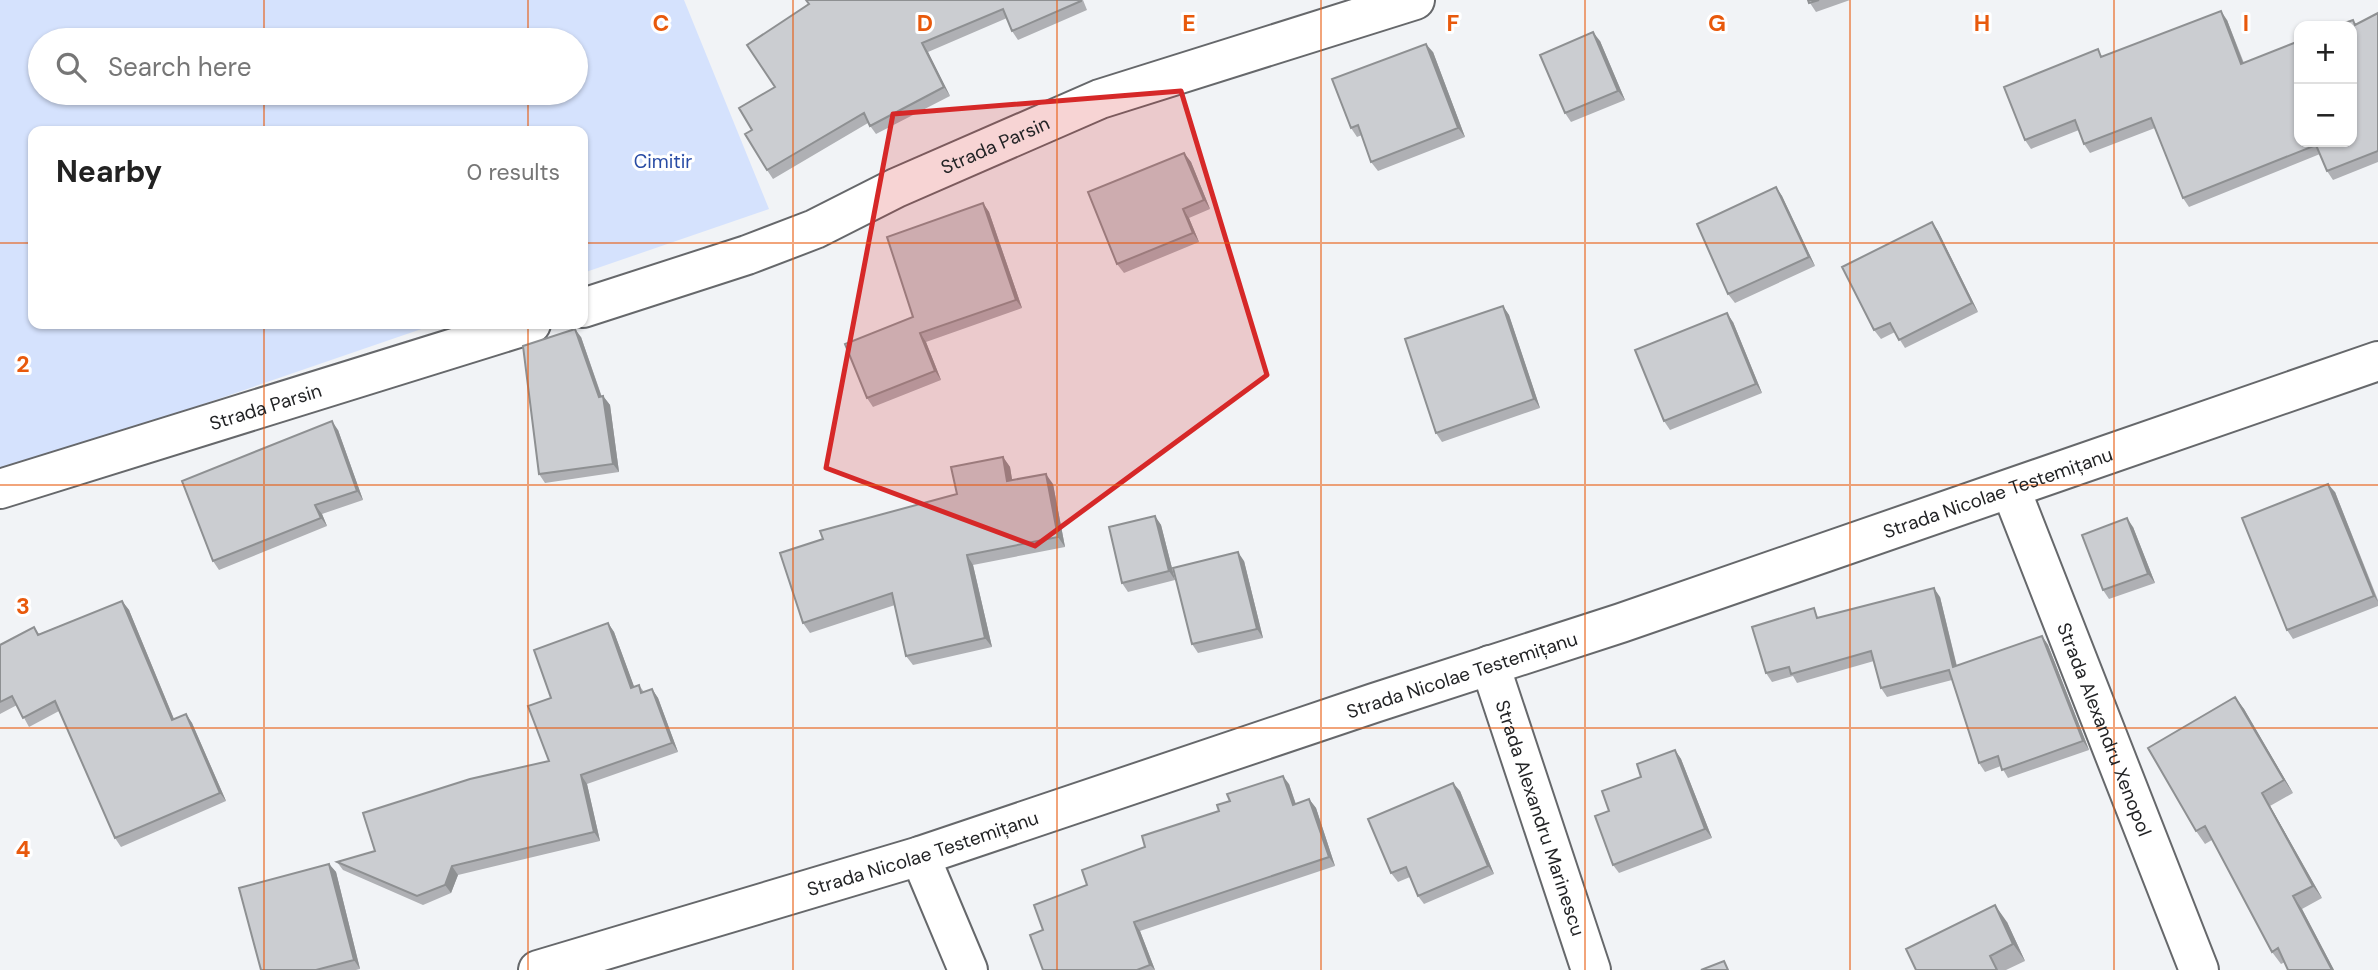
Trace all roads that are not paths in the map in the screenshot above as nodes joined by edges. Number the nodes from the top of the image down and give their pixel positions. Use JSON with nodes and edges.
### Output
{"nodes":[{"id":1,"x":1415,"y":0,"type":"edge"},
{"id":2,"x":588,"y":305,"type":"edge"},
{"id":3,"x":515,"y":329,"type":"edge"},
{"id":4,"x":2378,"y":361,"type":"edge"},
{"id":5,"x":0,"y":489,"type":"edge"},
{"id":6,"x":2011,"y":490,"type":"junction"},
{"id":7,"x":1490,"y":665,"type":"junction"},
{"id":8,"x":920,"y":856,"type":"junction"},
{"id":9,"x":538,"y":970,"type":"edge"},
{"id":10,"x":968,"y":970,"type":"edge"},
{"id":11,"x":1591,"y":970,"type":"edge"},
{"id":12,"x":2199,"y":970,"type":"edge"}],
"edges":[{"from":1,"to":2,"type":"street","name":"Strada Parsin"},
{"from":3,"to":5,"type":"street","name":"Strada Parsin"},
{"from":4,"to":6,"type":"street","name":"Strada Nicolae Testemițanu"},
{"from":6,"to":7,"type":"street","name":"Strada Nicolae Testemițanu"},
{"from":6,"to":12,"type":"street","name":"Strada Alexandru Xenopol"},
{"from":7,"to":8,"type":"street","name":"Strada Nicolae Testemițanu"},
{"from":7,"to":11,"type":"street","name":"Strada Alexandru Marinescu"},
{"from":8,"to":9,"type":"street","name":"Strada Nicolae Testemițanu"},
{"from":8,"to":10,"type":"street"}]}
